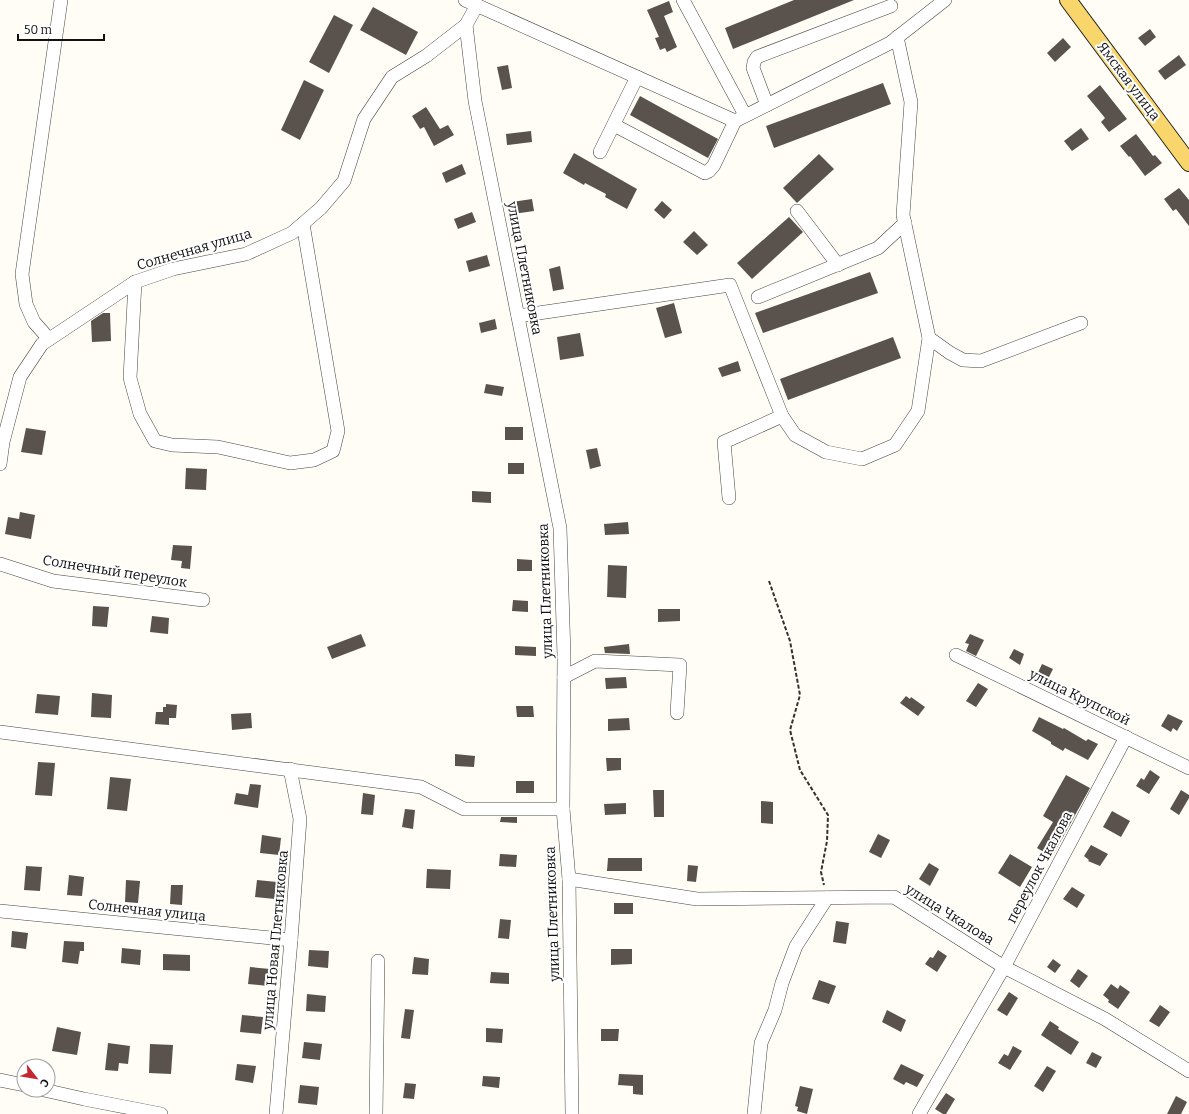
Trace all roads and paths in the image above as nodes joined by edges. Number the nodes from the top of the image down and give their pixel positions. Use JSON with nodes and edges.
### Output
{"nodes":[{"id":1,"x":61,"y":0,"type":"edge"},
{"id":2,"x":683,"y":0,"type":"edge"},
{"id":3,"x":945,"y":0,"type":"edge"},
{"id":4,"x":471,"y":2,"type":"edge"},
{"id":5,"x":1073,"y":2,"type":"edge"},
{"id":6,"x":891,"y":6,"type":"dead end"},
{"id":7,"x":466,"y":25,"type":"junction"},
{"id":8,"x":897,"y":38,"type":"junction"},
{"id":9,"x":637,"y":77,"type":"junction"},
{"id":10,"x":767,"y":104,"type":"junction"},
{"id":11,"x":740,"y":118,"type":"junction"},
{"id":12,"x":614,"y":125,"type":"junction"},
{"id":13,"x":600,"y":152,"type":"dead end"},
{"id":14,"x":1189,"y":163,"type":"edge"},
{"id":15,"x":797,"y":211,"type":"dead end"},
{"id":16,"x":905,"y":223,"type":"junction"},
{"id":17,"x":302,"y":224,"type":"junction"},
{"id":18,"x":838,"y":264,"type":"junction"},
{"id":19,"x":135,"y":282,"type":"junction"},
{"id":20,"x":758,"y":297,"type":"dead end"},
{"id":21,"x":518,"y":316,"type":"junction"},
{"id":22,"x":1081,"y":323,"type":"dead end"},
{"id":23,"x":929,"y":338,"type":"junction"},
{"id":24,"x":49,"y":340,"type":"junction"},
{"id":25,"x":782,"y":416,"type":"junction"},
{"id":26,"x":0,"y":464,"type":"edge"},
{"id":27,"x":729,"y":498,"type":"dead end"},
{"id":28,"x":0,"y":564,"type":"edge"},
{"id":29,"x":769,"y":581,"type":"dead end"},
{"id":30,"x":203,"y":600,"type":"dead end"},
{"id":31,"x":956,"y":655,"type":"dead end"},
{"id":32,"x":564,"y":677,"type":"junction"},
{"id":33,"x":677,"y":714,"type":"dead end"},
{"id":34,"x":0,"y":732,"type":"edge"},
{"id":35,"x":1126,"y":737,"type":"junction"},
{"id":36,"x":1189,"y":768,"type":"edge"},
{"id":37,"x":290,"y":769,"type":"junction"},
{"id":38,"x":563,"y":809,"type":"junction"},
{"id":39,"x":569,"y":879,"type":"junction"},
{"id":40,"x":827,"y":898,"type":"junction"},
{"id":41,"x":0,"y":910,"type":"edge"},
{"id":42,"x":292,"y":940,"type":"junction"},
{"id":43,"x":378,"y":961,"type":"dead end"},
{"id":44,"x":1004,"y":967,"type":"junction"},
{"id":45,"x":1189,"y":1071,"type":"edge"},
{"id":46,"x":0,"y":1080,"type":"edge"},
{"id":47,"x":16,"y":1083,"type":"edge"},
{"id":48,"x":56,"y":1093,"type":"edge"},
{"id":49,"x":161,"y":1114,"type":"edge"},
{"id":50,"x":276,"y":1114,"type":"edge"},
{"id":51,"x":376,"y":1114,"type":"edge"},
{"id":52,"x":572,"y":1114,"type":"edge"},
{"id":53,"x":754,"y":1114,"type":"edge"},
{"id":54,"x":919,"y":1114,"type":"edge"}],
"edges":[{"from":1,"to":24,"type":"street"},
{"from":2,"to":11,"type":"street"},
{"from":3,"to":8,"type":"street"},
{"from":4,"to":7,"type":"street"},
{"from":4,"to":9,"type":"street"},
{"from":5,"to":14,"type":"main road","name":"Ямская улица"},
{"from":6,"to":10,"type":"street"},
{"from":7,"to":17,"type":"street","name":"Солнечная улица"},
{"from":7,"to":21,"type":"street","name":"улица Плетниковка"},
{"from":8,"to":10,"type":"street"},
{"from":8,"to":16,"type":"street"},
{"from":9,"to":11,"type":"street"},
{"from":9,"to":12,"type":"street"},
{"from":10,"to":11,"type":"street"},
{"from":11,"to":12,"type":"street"},
{"from":12,"to":13,"type":"street"},
{"from":15,"to":18,"type":"street"},
{"from":16,"to":18,"type":"street"},
{"from":16,"to":23,"type":"street"},
{"from":17,"to":19,"type":"street","name":"Солнечная улица"},
{"from":17,"to":19,"type":"street"},
{"from":18,"to":20,"type":"street"},
{"from":19,"to":24,"type":"street","name":"Солнечная улица"},
{"from":21,"to":25,"type":"street"},
{"from":21,"to":32,"type":"street","name":"улица Плетниковка"},
{"from":22,"to":23,"type":"street"},
{"from":23,"to":25,"type":"street"},
{"from":24,"to":26,"type":"street","name":"Солнечная улица"},
{"from":25,"to":27,"type":"street"},
{"from":28,"to":30,"type":"street","name":"Солнечный переулок"},
{"from":29,"to":40,"type":"path"},
{"from":31,"to":35,"type":"street","name":"улица Крупской"},
{"from":32,"to":33,"type":"street"},
{"from":32,"to":38,"type":"street","name":"улица Плетниковка"},
{"from":34,"to":37,"type":"street"},
{"from":35,"to":36,"type":"street","name":"улица Крупской"},
{"from":35,"to":44,"type":"street","name":"переулок Чкалова"},
{"from":37,"to":38,"type":"street"},
{"from":37,"to":42,"type":"street","name":"улица Новая Плетниковка"},
{"from":38,"to":39,"type":"street","name":"улица Плетниковка"},
{"from":39,"to":40,"type":"street","name":"улица Чкалова"},
{"from":39,"to":52,"type":"street","name":"улица Плетниковка"},
{"from":40,"to":44,"type":"street","name":"улица Чкалова"},
{"from":40,"to":53,"type":"street"},
{"from":41,"to":42,"type":"street","name":"Солнечная улица"},
{"from":42,"to":50,"type":"street","name":"улица Новая Плетниковка"},
{"from":43,"to":51,"type":"street"},
{"from":44,"to":45,"type":"street","name":"улица Чкалова"},
{"from":44,"to":54,"type":"street","name":"переулок Чкалова"},
{"from":46,"to":47,"type":"street"},
{"from":48,"to":49,"type":"street"}]}
